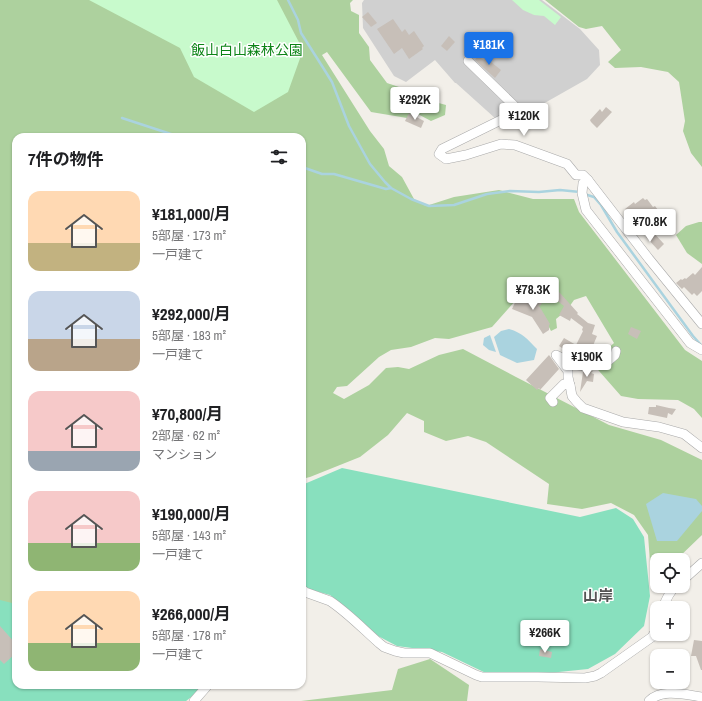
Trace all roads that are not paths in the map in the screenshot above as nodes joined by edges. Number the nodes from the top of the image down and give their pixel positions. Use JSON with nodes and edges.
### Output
{"nodes":[{"id":1,"x":468,"y":61,"type":"dead end"},
{"id":2,"x":516,"y":107,"type":"junction"},
{"id":3,"x":529,"y":120,"type":"dead end"},
{"id":4,"x":588,"y":180,"type":"junction"},
{"id":5,"x":702,"y":324,"type":"edge"},
{"id":6,"x":702,"y":350,"type":"edge"},
{"id":7,"x":616,"y":351,"type":"dead end"},
{"id":8,"x":570,"y":386,"type":"junction"},
{"id":9,"x":553,"y":402,"type":"dead end"},
{"id":10,"x":702,"y":448,"type":"edge"},
{"id":11,"x":702,"y":563,"type":"edge"},
{"id":12,"x":690,"y":574,"type":"edge"},
{"id":13,"x":306,"y":592,"type":"edge"},
{"id":14,"x":650,"y":638,"type":"edge"},
{"id":15,"x":204,"y":689,"type":"edge"},
{"id":16,"x":702,"y":697,"type":"edge"},
{"id":17,"x":194,"y":701,"type":"edge"},
{"id":18,"x":649,"y":701,"type":"edge"}],
"edges":[{"from":1,"to":2,"type":"street"},
{"from":2,"to":3,"type":"street"},
{"from":2,"to":4,"type":"street"},
{"from":4,"to":5,"type":"street"},
{"from":4,"to":6,"type":"street"},
{"from":7,"to":8,"type":"street"},
{"from":8,"to":9,"type":"street"},
{"from":8,"to":10,"type":"street"},
{"from":11,"to":12,"type":"street"},
{"from":13,"to":14,"type":"street"},
{"from":15,"to":17,"type":"street"},
{"from":16,"to":18,"type":"street"}]}
